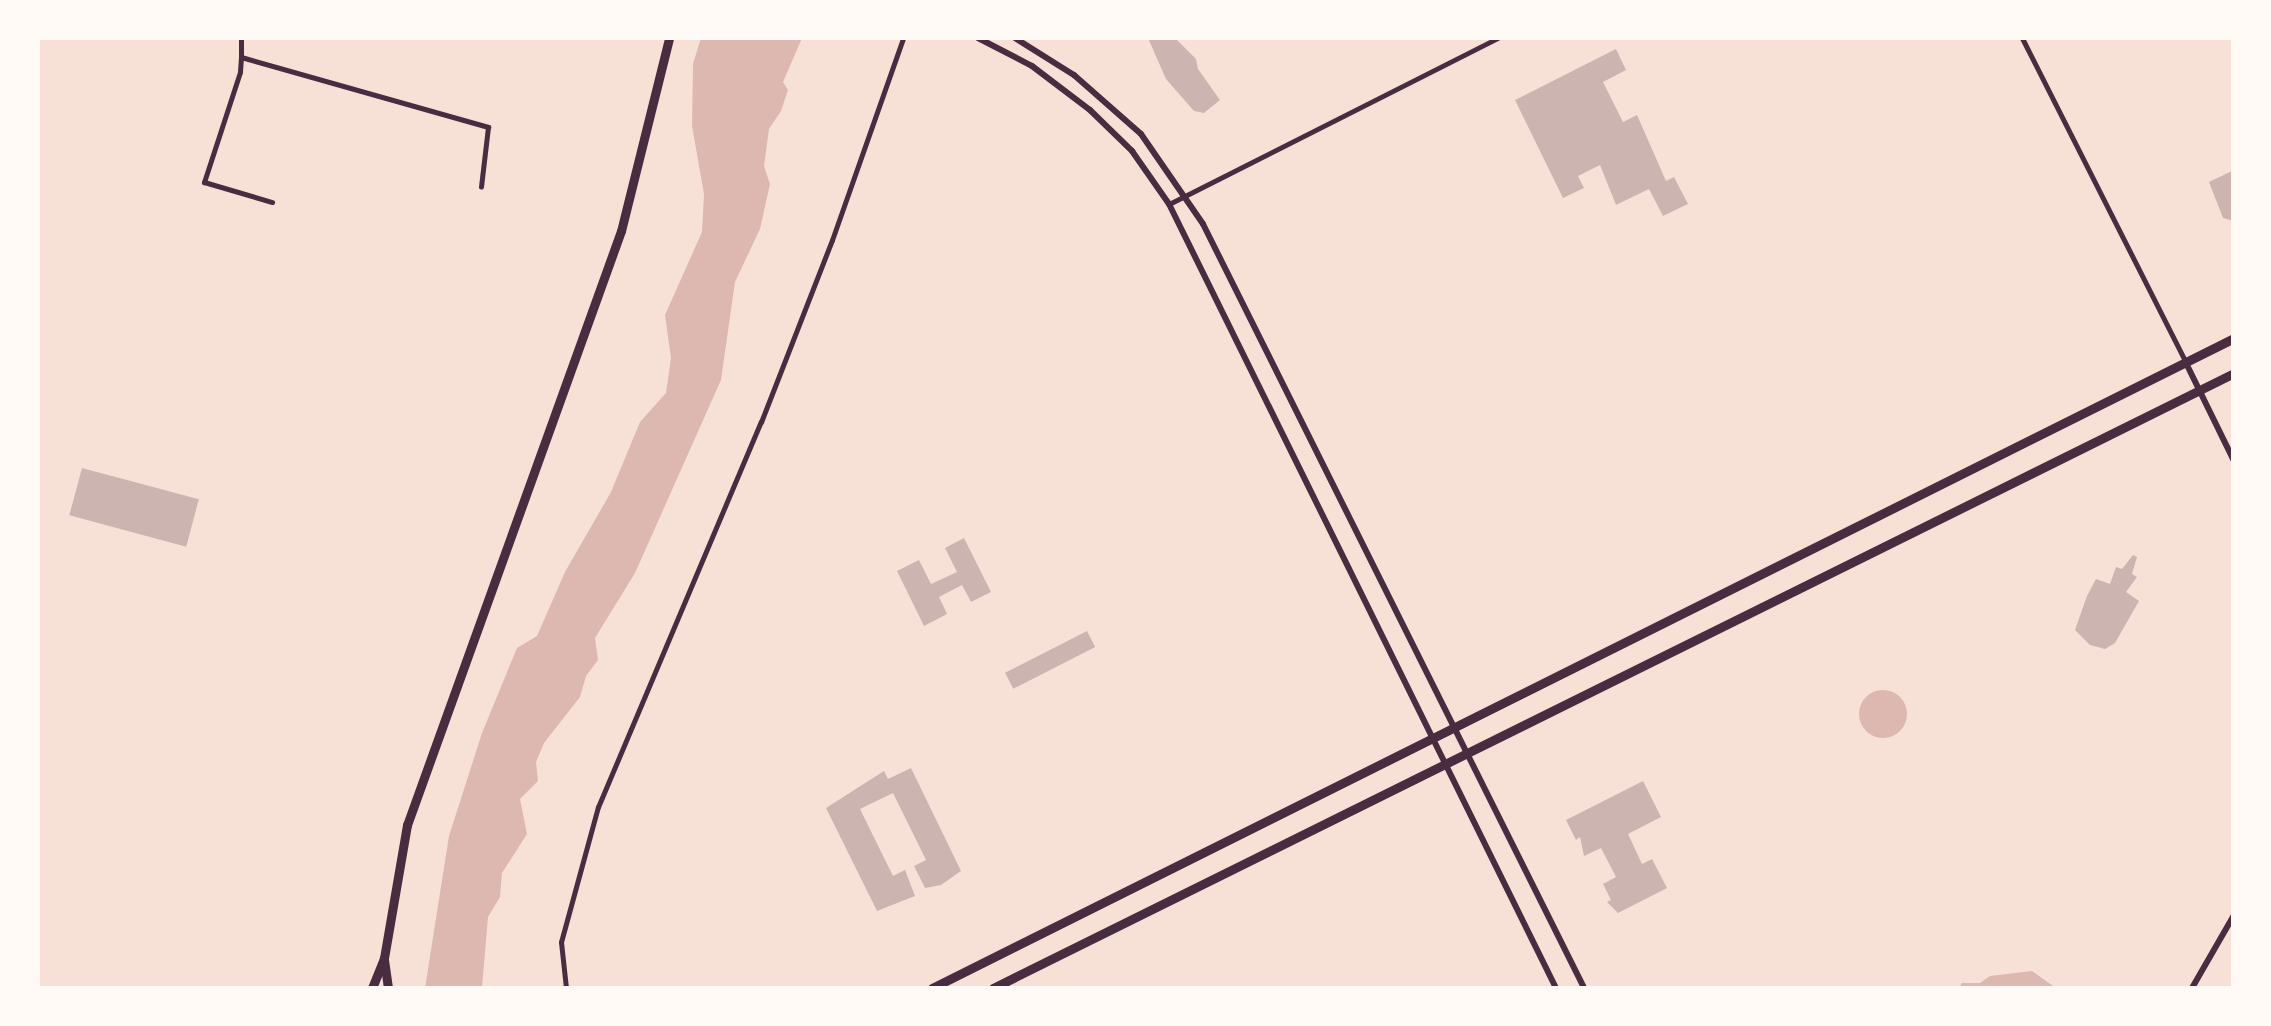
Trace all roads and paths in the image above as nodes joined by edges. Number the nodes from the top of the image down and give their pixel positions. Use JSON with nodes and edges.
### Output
{"nodes":[{"id":1,"x":241,"y":38,"type":"edge"},
{"id":2,"x":669,"y":38,"type":"edge"},
{"id":3,"x":903,"y":38,"type":"edge"},
{"id":4,"x":978,"y":38,"type":"edge"},
{"id":5,"x":1015,"y":38,"type":"edge"},
{"id":6,"x":1498,"y":38,"type":"edge"},
{"id":7,"x":2022,"y":38,"type":"edge"},
{"id":8,"x":240,"y":57,"type":"junction"},
{"id":9,"x":481,"y":187,"type":"dead end"},
{"id":10,"x":1186,"y":195,"type":"junction"},
{"id":11,"x":272,"y":202,"type":"dead end"},
{"id":12,"x":1169,"y":204,"type":"junction"},
{"id":13,"x":2234,"y":338,"type":"edge"},
{"id":14,"x":2186,"y":362,"type":"junction"},
{"id":15,"x":2234,"y":373,"type":"edge"},
{"id":16,"x":2200,"y":391,"type":"junction"},
{"id":17,"x":2234,"y":461,"type":"edge"},
{"id":18,"x":1451,"y":728,"type":"junction"},
{"id":19,"x":1430,"y":738,"type":"junction"},
{"id":20,"x":1465,"y":756,"type":"junction"},
{"id":21,"x":1445,"y":766,"type":"junction"},
{"id":22,"x":2234,"y":915,"type":"edge"},
{"id":23,"x":384,"y":958,"type":"junction"},
{"id":24,"x":372,"y":988,"type":"edge"},
{"id":25,"x":388,"y":988,"type":"edge"},
{"id":26,"x":566,"y":988,"type":"edge"},
{"id":27,"x":932,"y":988,"type":"edge"},
{"id":28,"x":993,"y":988,"type":"edge"},
{"id":29,"x":1556,"y":988,"type":"edge"},
{"id":30,"x":1584,"y":988,"type":"edge"},
{"id":31,"x":2192,"y":988,"type":"edge"}],
"edges":[{"from":1,"to":8,"type":"street"},
{"from":2,"to":23,"type":"main road"},
{"from":3,"to":26,"type":"street"},
{"from":4,"to":12,"type":"street"},
{"from":5,"to":10,"type":"street"},
{"from":6,"to":10,"type":"street"},
{"from":7,"to":14,"type":"street"},
{"from":8,"to":9,"type":"street"},
{"from":8,"to":11,"type":"street"},
{"from":10,"to":12,"type":"street"},
{"from":10,"to":18,"type":"street"},
{"from":12,"to":19,"type":"street"},
{"from":13,"to":14,"type":"main road"},
{"from":14,"to":16,"type":"street"},
{"from":14,"to":18,"type":"main road"},
{"from":15,"to":16,"type":"main road"},
{"from":16,"to":17,"type":"street"},
{"from":16,"to":20,"type":"main road"},
{"from":18,"to":19,"type":"main road"},
{"from":18,"to":20,"type":"street"},
{"from":19,"to":21,"type":"street"},
{"from":19,"to":27,"type":"main road"},
{"from":20,"to":21,"type":"main road"},
{"from":20,"to":30,"type":"street"},
{"from":21,"to":28,"type":"main road"},
{"from":21,"to":29,"type":"street"},
{"from":22,"to":31,"type":"street"},
{"from":23,"to":24,"type":"main road"},
{"from":23,"to":25,"type":"main road"}]}
